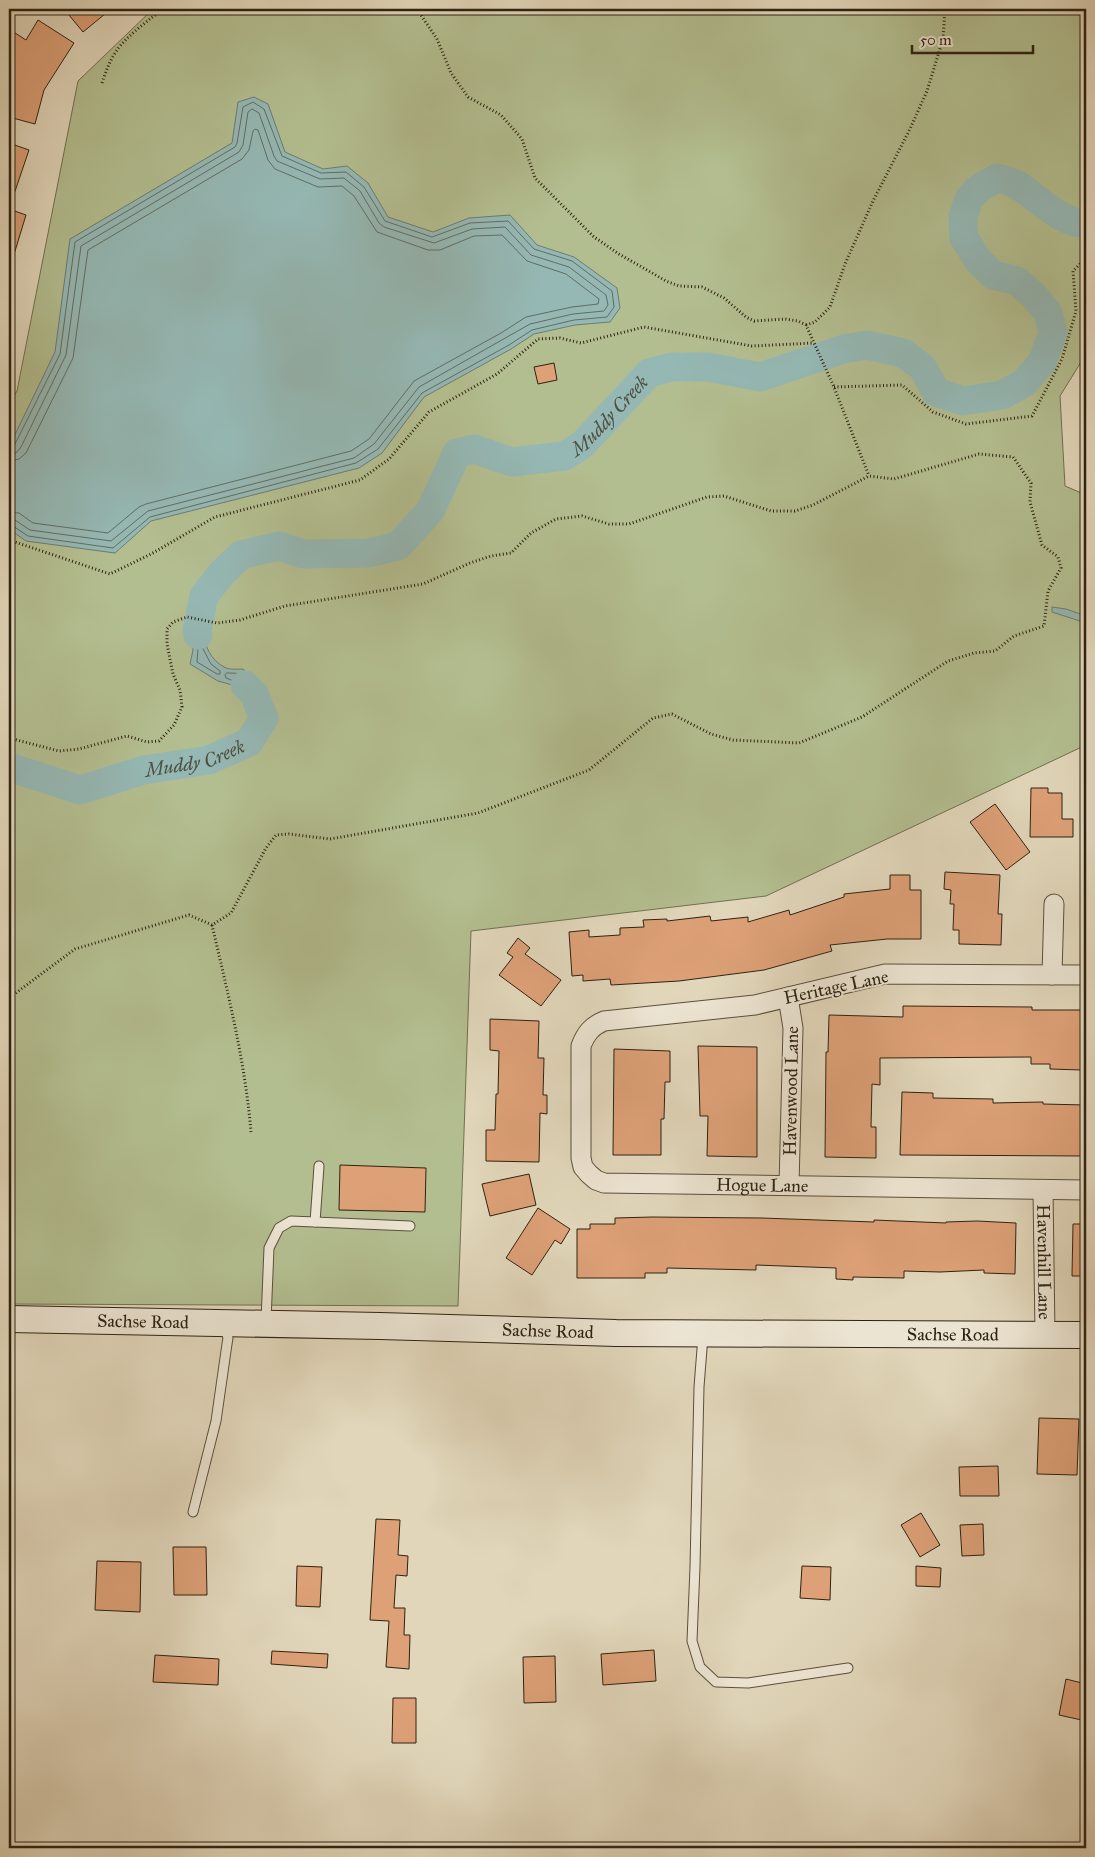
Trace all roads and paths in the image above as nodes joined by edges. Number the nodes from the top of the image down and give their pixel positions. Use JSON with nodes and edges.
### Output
{"nodes":[{"id":1,"x":165,"y":9,"type":"edge"},
{"id":2,"x":413,"y":9,"type":"edge"},
{"id":3,"x":945,"y":9,"type":"edge"},
{"id":4,"x":102,"y":83,"type":"dead end"},
{"id":5,"x":1086,"y":258,"type":"edge"},
{"id":6,"x":806,"y":325,"type":"junction"},
{"id":7,"x":815,"y":345,"type":"junction"},
{"id":8,"x":834,"y":387,"type":"junction"},
{"id":9,"x":869,"y":476,"type":"junction"},
{"id":10,"x":9,"y":540,"type":"edge"},
{"id":11,"x":9,"y":738,"type":"edge"},
{"id":12,"x":1054,"y":904,"type":"dead end"},
{"id":13,"x":212,"y":925,"type":"junction"},
{"id":14,"x":1052,"y":975,"type":"junction"},
{"id":15,"x":1086,"y":975,"type":"edge"},
{"id":16,"x":788,"y":997,"type":"junction"},
{"id":17,"x":9,"y":998,"type":"edge"},
{"id":18,"x":589,"y":1030,"type":"joint"},
{"id":19,"x":250,"y":1132,"type":"dead end"},
{"id":20,"x":319,"y":1166,"type":"dead end"},
{"id":21,"x":789,"y":1184,"type":"junction"},
{"id":22,"x":1043,"y":1190,"type":"junction"},
{"id":23,"x":1086,"y":1190,"type":"edge"},
{"id":24,"x":315,"y":1222,"type":"junction"},
{"id":25,"x":410,"y":1226,"type":"dead end"},
{"id":26,"x":9,"y":1319,"type":"edge"},
{"id":27,"x":223,"y":1323,"type":"junction"},
{"id":28,"x":266,"y":1324,"type":"junction"},
{"id":29,"x":703,"y":1334,"type":"junction"},
{"id":30,"x":1045,"y":1334,"type":"junction"},
{"id":31,"x":1086,"y":1335,"type":"edge"},
{"id":32,"x":193,"y":1512,"type":"dead end"},
{"id":33,"x":848,"y":1668,"type":"dead end"}],
"edges":[{"from":1,"to":4,"type":"path"},
{"from":2,"to":6,"type":"path"},
{"from":3,"to":6,"type":"path"},
{"from":5,"to":8,"type":"path"},
{"from":6,"to":7,"type":"path"},
{"from":7,"to":8,"type":"path"},
{"from":7,"to":10,"type":"path"},
{"from":8,"to":9,"type":"path"},
{"from":9,"to":11,"type":"path"},
{"from":9,"to":13,"type":"path"},
{"from":12,"to":14,"type":"street"},
{"from":13,"to":17,"type":"path"},
{"from":13,"to":19,"type":"path"},
{"from":14,"to":15,"type":"street","name":"Heritage Lane"},
{"from":14,"to":16,"type":"street","name":"Heritage Lane"},
{"from":16,"to":18,"type":"street","name":"Heritage Lane"},
{"from":16,"to":21,"type":"street","name":"Havenwood Lane"},
{"from":18,"to":21,"type":"street","name":"Hogue Lane"},
{"from":20,"to":24,"type":"lane"},
{"from":21,"to":22,"type":"street","name":"Hogue Lane"},
{"from":22,"to":23,"type":"street","name":"Hogue Lane"},
{"from":22,"to":30,"type":"street","name":"Havenhill Lane"},
{"from":24,"to":25,"type":"lane"},
{"from":24,"to":28,"type":"lane"},
{"from":26,"to":27,"type":"main road","name":"Sachse Road"},
{"from":27,"to":28,"type":"main road","name":"Sachse Road"},
{"from":27,"to":32,"type":"lane"},
{"from":28,"to":29,"type":"main road","name":"Sachse Road"},
{"from":29,"to":30,"type":"main road","name":"Sachse Road"},
{"from":29,"to":33,"type":"lane"},
{"from":30,"to":31,"type":"main road","name":"Sachse Road"}]}
